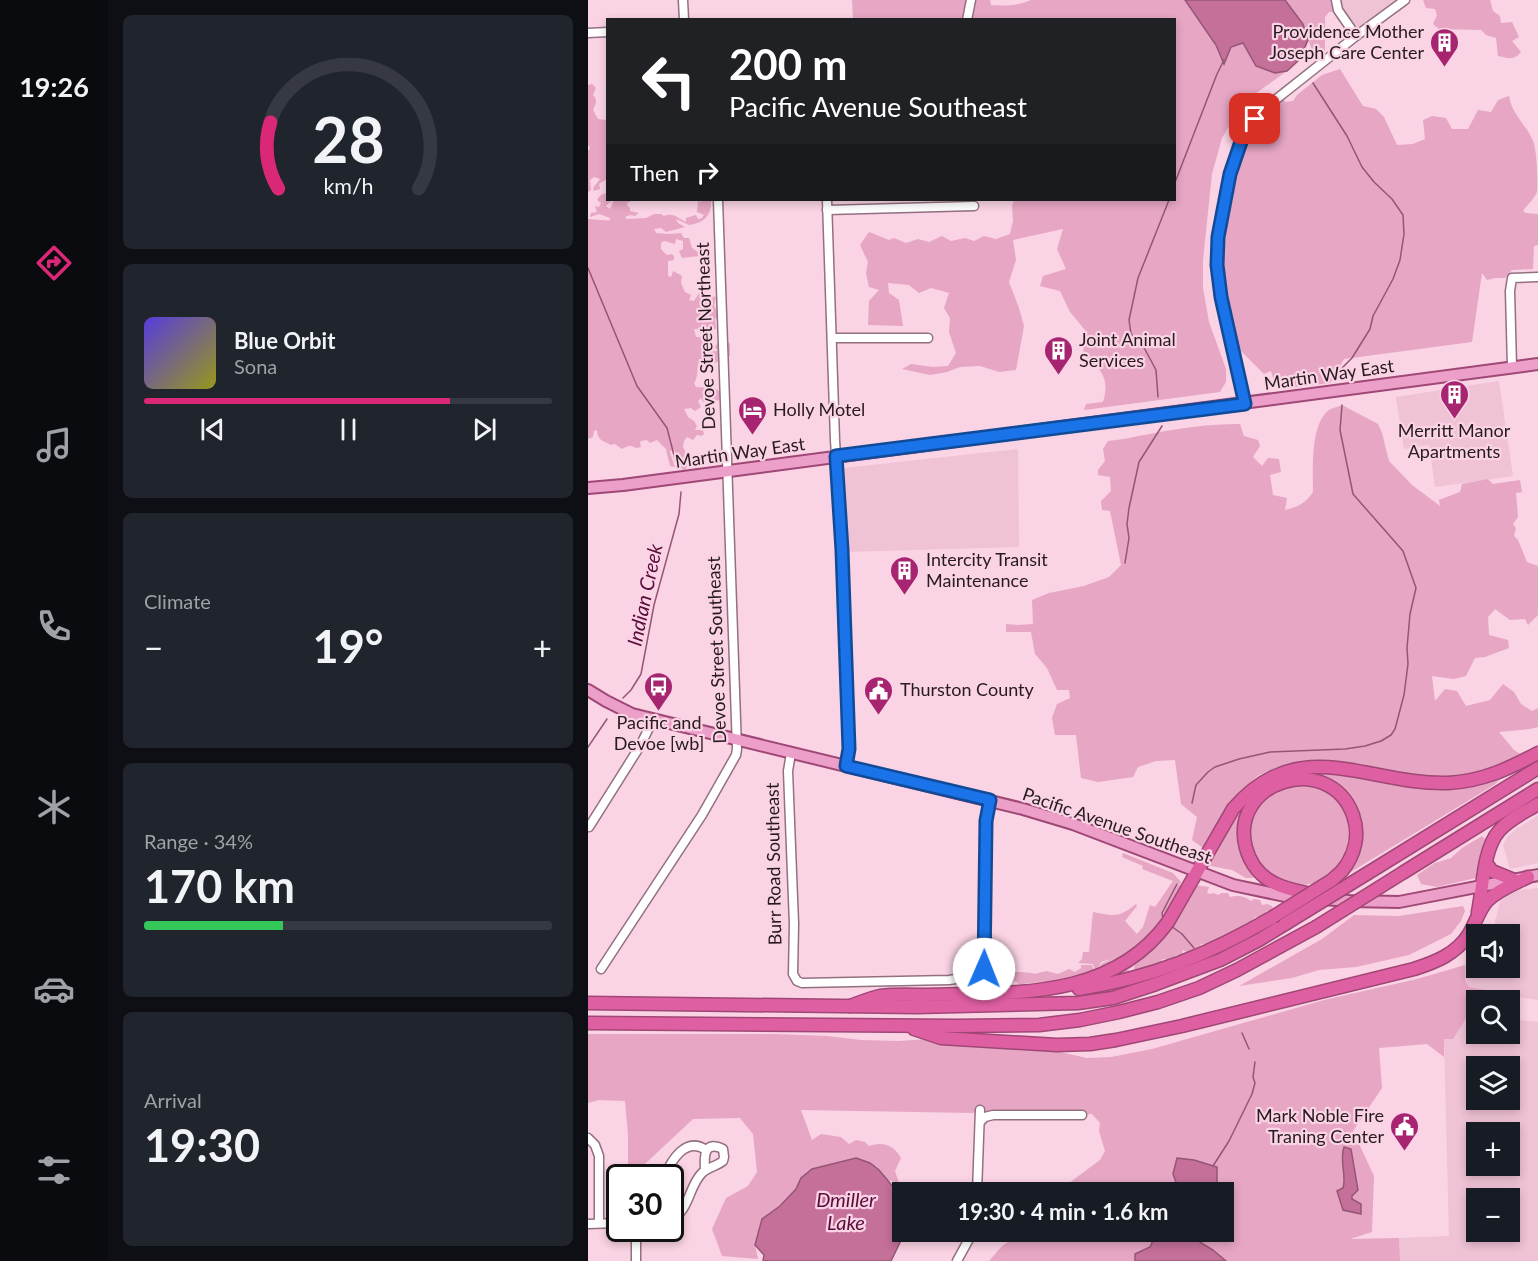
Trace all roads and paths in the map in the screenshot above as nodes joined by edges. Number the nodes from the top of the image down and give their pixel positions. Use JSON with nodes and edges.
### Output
{"nodes":[{"id":1,"x":683,"y":0,"type":"edge"},
{"id":2,"x":970,"y":0,"type":"edge"},
{"id":3,"x":1336,"y":0,"type":"edge"},
{"id":4,"x":1405,"y":0,"type":"edge"},
{"id":5,"x":684,"y":18,"type":"edge"},
{"id":6,"x":967,"y":18,"type":"edge"},
{"id":7,"x":606,"y":32,"type":"edge"},
{"id":8,"x":588,"y":33,"type":"edge"},
{"id":9,"x":1356,"y":36,"type":"junction"},
{"id":10,"x":718,"y":201,"type":"edge"},
{"id":11,"x":827,"y":201,"type":"edge"},
{"id":12,"x":974,"y":206,"type":"dead end"},
{"id":13,"x":827,"y":210,"type":"junction"},
{"id":14,"x":1538,"y":277,"type":"edge"},
{"id":15,"x":832,"y":338,"type":"junction"},
{"id":16,"x":928,"y":338,"type":"dead end"},
{"id":17,"x":1538,"y":364,"type":"edge"},
{"id":18,"x":1512,"y":367,"type":"junction"},
{"id":19,"x":1245,"y":404,"type":"junction"},
{"id":20,"x":836,"y":456,"type":"junction"},
{"id":21,"x":727,"y":471,"type":"junction"},
{"id":22,"x":588,"y":488,"type":"edge"},
{"id":23,"x":588,"y":690,"type":"edge"},
{"id":24,"x":652,"y":720,"type":"junction"},
{"id":25,"x":737,"y":740,"type":"junction"},
{"id":26,"x":791,"y":753,"type":"junction"},
{"id":27,"x":1538,"y":753,"type":"edge"},
{"id":28,"x":846,"y":766,"type":"junction"},
{"id":29,"x":1538,"y":768,"type":"edge"},
{"id":30,"x":1538,"y":789,"type":"edge"},
{"id":31,"x":990,"y":800,"type":"junction"},
{"id":32,"x":1538,"y":804,"type":"edge"},
{"id":33,"x":589,"y":827,"type":"edge"},
{"id":34,"x":1486,"y":863,"type":"junction"},
{"id":35,"x":1198,"y":872,"type":"junction"},
{"id":36,"x":1533,"y":876,"type":"edge"},
{"id":37,"x":1514,"y":880,"type":"junction"},
{"id":38,"x":1482,"y":886,"type":"junction"},
{"id":39,"x":1330,"y":900,"type":"junction"},
{"id":40,"x":1476,"y":919,"type":"junction"},
{"id":41,"x":601,"y":969,"type":"dead end"},
{"id":42,"x":1037,"y":991,"type":"junction"},
{"id":43,"x":588,"y":1003,"type":"edge"},
{"id":44,"x":850,"y":1006,"type":"junction"},
{"id":45,"x":588,"y":1023,"type":"edge"},
{"id":46,"x":898,"y":1024,"type":"junction"},
{"id":47,"x":980,"y":1110,"type":"dead end"},
{"id":48,"x":1082,"y":1115,"type":"dead end"},
{"id":49,"x":980,"y":1122,"type":"junction"},
{"id":50,"x":588,"y":1138,"type":"edge"},
{"id":51,"x":706,"y":1150,"type":"junction"},
{"id":52,"x":671,"y":1164,"type":"edge"},
{"id":53,"x":705,"y":1170,"type":"junction"},
{"id":54,"x":977,"y":1182,"type":"edge"},
{"id":55,"x":684,"y":1207,"type":"edge"},
{"id":56,"x":599,"y":1223,"type":"junction"},
{"id":57,"x":606,"y":1223,"type":"edge"},
{"id":58,"x":588,"y":1224,"type":"edge"},
{"id":59,"x":636,"y":1242,"type":"edge"},
{"id":60,"x":967,"y":1242,"type":"edge"},
{"id":61,"x":636,"y":1261,"type":"edge"},
{"id":62,"x":957,"y":1261,"type":"edge"}],
"edges":[{"from":1,"to":5,"type":"street"},
{"from":2,"to":6,"type":"street"},
{"from":3,"to":9,"type":"street"},
{"from":4,"to":9,"type":"street"},
{"from":7,"to":8,"type":"street"},
{"from":9,"to":19,"type":"street"},
{"from":10,"to":21,"type":"street","name":"Devoe Street Northeast"},
{"from":11,"to":13,"type":"street"},
{"from":12,"to":13,"type":"street"},
{"from":13,"to":15,"type":"street"},
{"from":14,"to":18,"type":"street"},
{"from":15,"to":16,"type":"street"},
{"from":15,"to":20,"type":"street"},
{"from":17,"to":18,"type":"main road","name":"Martin Way East"},
{"from":18,"to":19,"type":"main road","name":"Martin Way East"},
{"from":19,"to":20,"type":"main road","name":"Martin Way East"},
{"from":20,"to":21,"type":"main road","name":"Martin Way East"},
{"from":20,"to":28,"type":"street"},
{"from":21,"to":22,"type":"main road","name":"Martin Way East"},
{"from":21,"to":25,"type":"street","name":"Devoe Street Southeast"},
{"from":23,"to":24,"type":"main road","name":"Pacific Avenue Southeast"},
{"from":24,"to":25,"type":"main road","name":"Pacific Avenue Southeast"},
{"from":24,"to":33,"type":"street"},
{"from":25,"to":26,"type":"main road","name":"Pacific Avenue Southeast"},
{"from":25,"to":41,"type":"street","name":"Devoe Street Southeast"},
{"from":26,"to":28,"type":"main road","name":"Pacific Avenue Southeast"},
{"from":26,"to":31,"type":"street","name":"Burr Road Southeast"},
{"from":27,"to":35,"type":"highway"},
{"from":28,"to":31,"type":"main road","name":"Pacific Avenue Southeast"},
{"from":29,"to":44,"type":"highway","bridge":true},
{"from":30,"to":46,"type":"highway","bridge":true},
{"from":31,"to":35,"type":"main road","name":"Pacific Avenue Southeast"},
{"from":32,"to":34,"type":"highway"},
{"from":34,"to":37,"type":"highway"},
{"from":34,"to":38,"type":"highway"},
{"from":35,"to":39,"type":"main road","name":"Pacific Avenue Southeast"},
{"from":35,"to":42,"type":"highway"},
{"from":36,"to":37,"type":"main road","name":"Pacific Avenue Southeast"},
{"from":36,"to":40,"type":"highway"},
{"from":37,"to":38,"type":"main road","name":"Pacific Avenue Southeast"},
{"from":38,"to":39,"type":"main road","name":"Pacific Avenue Southeast"},
{"from":38,"to":40,"type":"highway"},
{"from":39,"to":42,"type":"highway","bridge":true},
{"from":40,"to":46,"type":"highway"},
{"from":42,"to":44,"type":"highway"},
{"from":43,"to":44,"type":"highway"},
{"from":45,"to":46,"type":"highway"},
{"from":47,"to":49,"type":"street"},
{"from":48,"to":49,"type":"street"},
{"from":49,"to":54,"type":"street"},
{"from":50,"to":56,"type":"street"},
{"from":51,"to":52,"type":"street"},
{"from":51,"to":53,"type":"street"},
{"from":51,"to":53,"type":"street"},
{"from":53,"to":55,"type":"street"},
{"from":56,"to":57,"type":"street"},
{"from":56,"to":58,"type":"street"},
{"from":59,"to":61,"type":"street"},
{"from":60,"to":62,"type":"street"}]}
